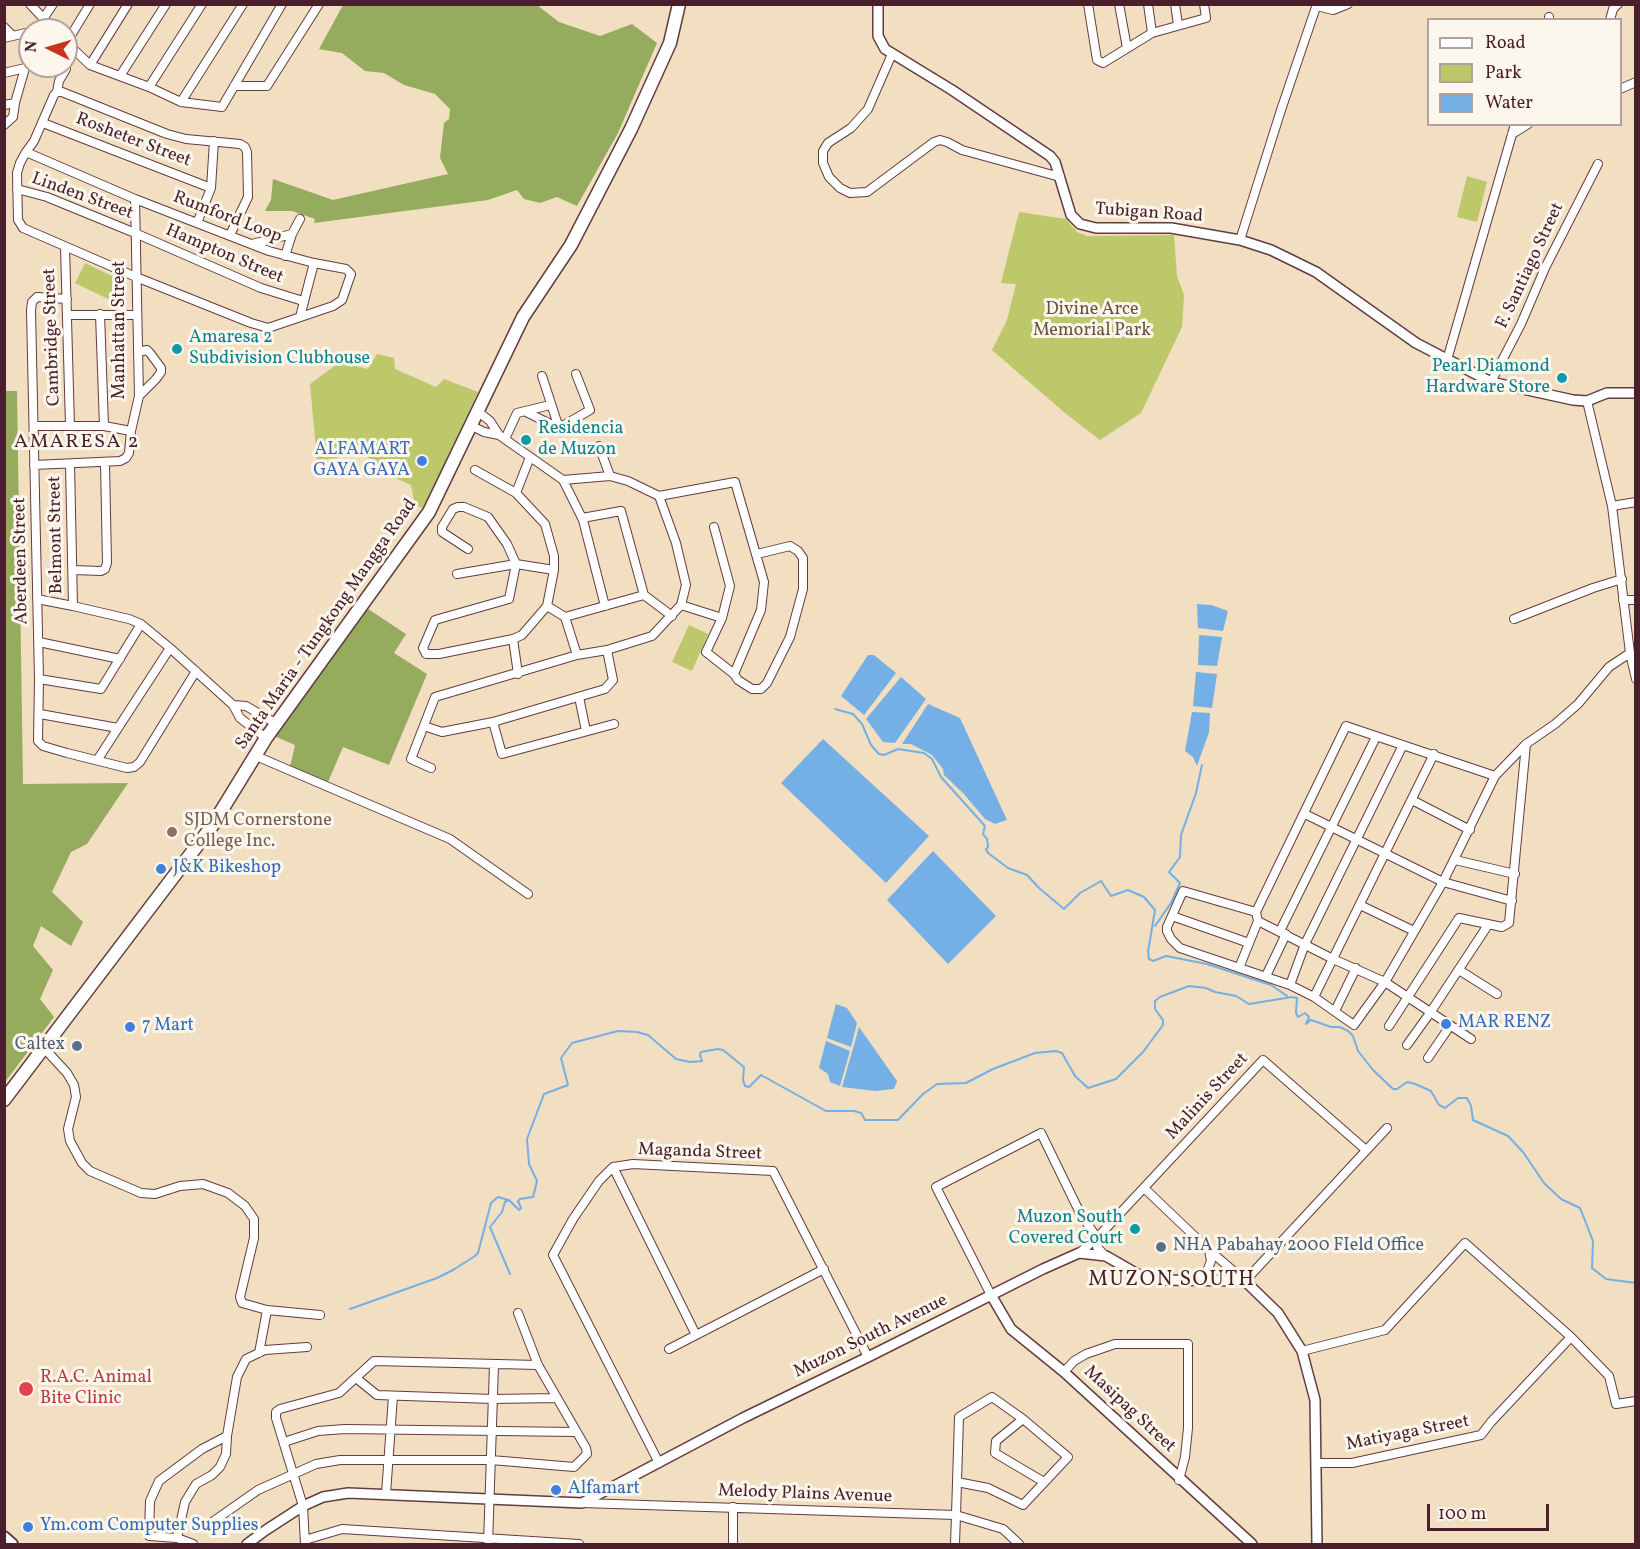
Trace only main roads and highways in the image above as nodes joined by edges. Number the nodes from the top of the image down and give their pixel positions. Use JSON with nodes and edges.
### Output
{"nodes":[{"id":1,"x":679,"y":4,"type":"edge"},
{"id":2,"x":4,"y":1100,"type":"edge"},
{"id":3,"x":4,"y":1537,"type":"edge"},
{"id":4,"x":12,"y":1545,"type":"edge"}],
"edges":[{"from":1,"to":2,"type":"main road","name":"Santa Maria - Tungkong Mangga Road"},
{"from":3,"to":4,"type":"main road"}]}
